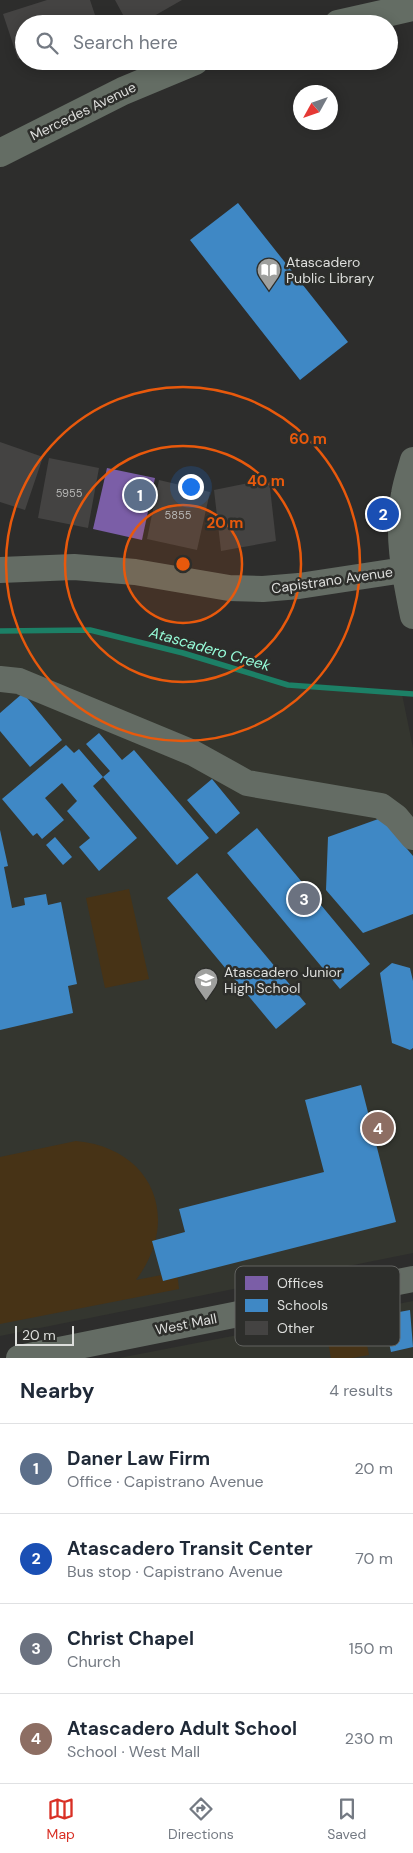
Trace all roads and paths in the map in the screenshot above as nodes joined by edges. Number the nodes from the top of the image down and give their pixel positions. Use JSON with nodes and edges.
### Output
{"nodes":[{"id":1,"x":413,"y":7,"type":"edge"},
{"id":2,"x":378,"y":15,"type":"edge"},
{"id":3,"x":174,"y":70,"type":"edge"},
{"id":4,"x":0,"y":153,"type":"edge"},
{"id":5,"x":413,"y":460,"type":"edge"},
{"id":6,"x":0,"y":570,"type":"edge"},
{"id":7,"x":404,"y":570,"type":"junction"},
{"id":8,"x":413,"y":616,"type":"edge"},
{"id":9,"x":10,"y":680,"type":"edge"},
{"id":10,"x":413,"y":837,"type":"edge"},
{"id":11,"x":413,"y":1279,"type":"edge"},
{"id":12,"x":400,"y":1282,"type":"edge"},
{"id":13,"x":235,"y":1317,"type":"edge"},
{"id":14,"x":59,"y":1354,"type":"edge"},
{"id":15,"x":19,"y":1358,"type":"edge"}],
"edges":[{"from":1,"to":2,"type":"main road"},
{"from":3,"to":4,"type":"main road","name":"Mercedes Avenue"},
{"from":5,"to":7,"type":"street","name":"Capistrano Avenue"},
{"from":6,"to":7,"type":"street","name":"Capistrano Avenue"},
{"from":7,"to":8,"type":"street"},
{"from":9,"to":10,"type":"street"},
{"from":11,"to":12,"type":"street","name":"West Mall"},
{"from":13,"to":14,"type":"street","name":"West Mall"},
{"from":14,"to":15,"type":"street","name":"West Mall"}]}
